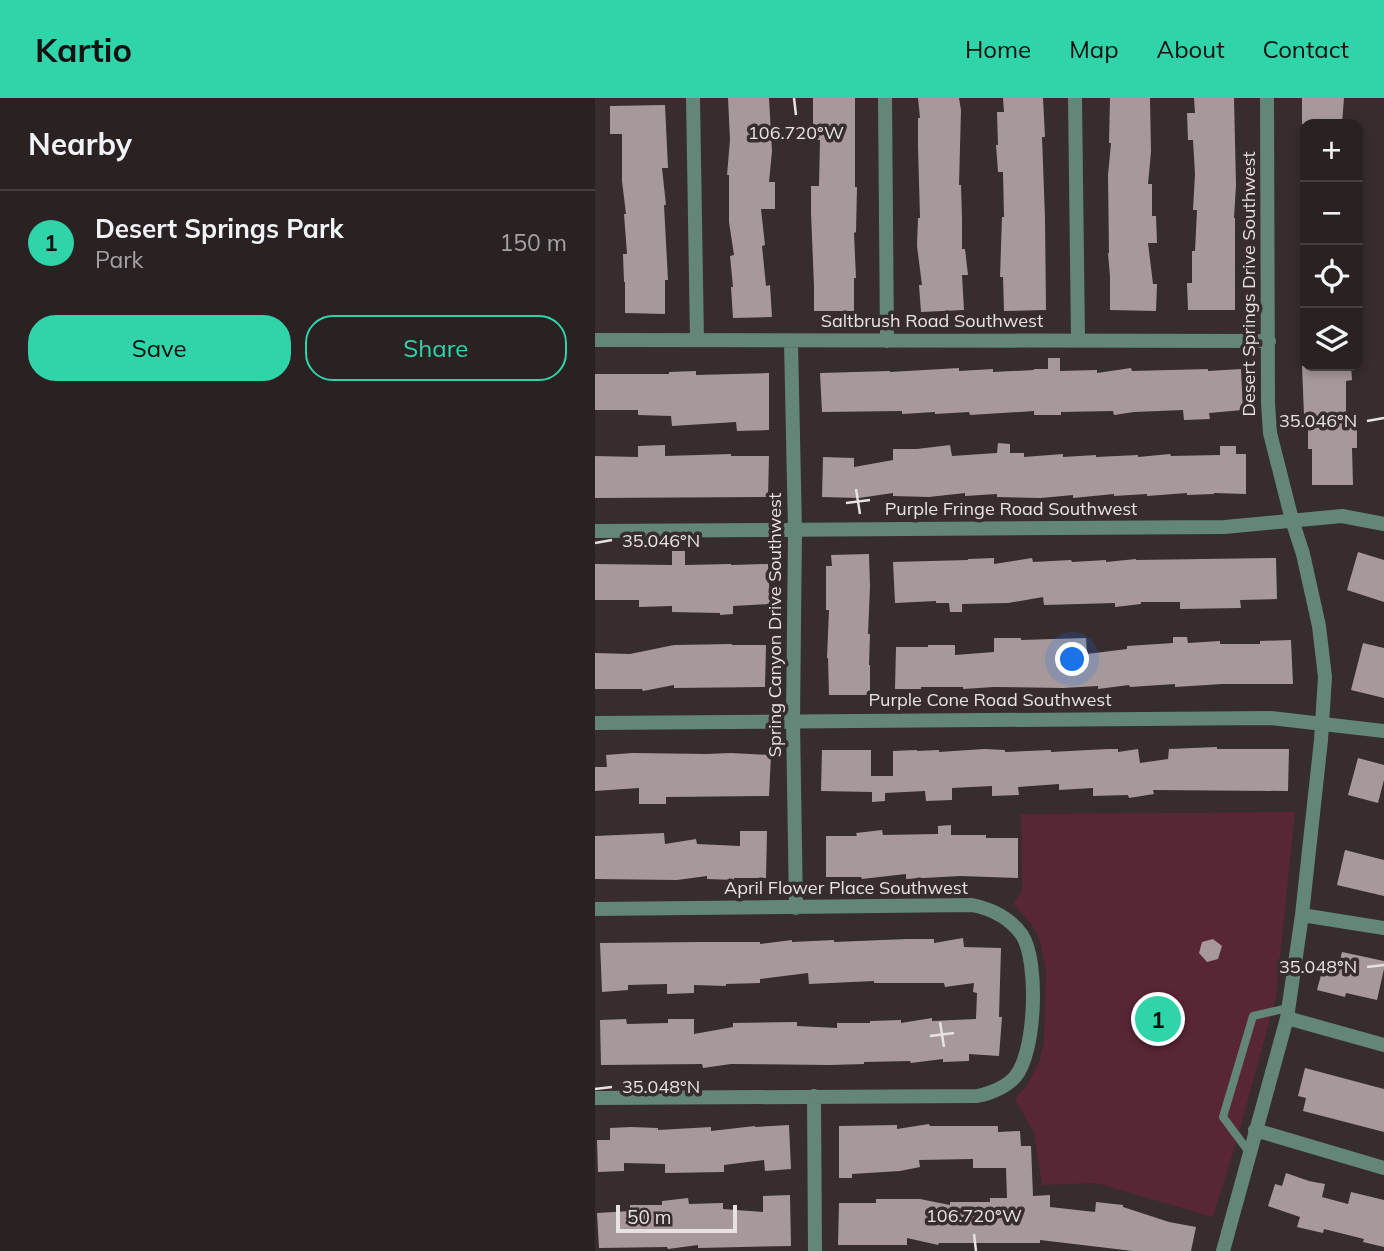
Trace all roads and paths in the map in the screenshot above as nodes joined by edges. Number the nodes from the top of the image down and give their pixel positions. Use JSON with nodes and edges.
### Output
{"nodes":[{"id":1,"x":693,"y":98,"type":"edge"},
{"id":2,"x":885,"y":98,"type":"edge"},
{"id":3,"x":1075,"y":98,"type":"edge"},
{"id":4,"x":1267,"y":98,"type":"edge"},
{"id":5,"x":595,"y":340,"type":"edge"},
{"id":6,"x":697,"y":340,"type":"junction"},
{"id":7,"x":1077,"y":340,"type":"junction"},
{"id":8,"x":791,"y":341,"type":"junction"},
{"id":9,"x":887,"y":341,"type":"junction"},
{"id":10,"x":1269,"y":341,"type":"junction"},
{"id":11,"x":1292,"y":520,"type":"junction"},
{"id":12,"x":1384,"y":524,"type":"edge"},
{"id":13,"x":595,"y":531,"type":"edge"},
{"id":14,"x":795,"y":531,"type":"junction"},
{"id":15,"x":793,"y":721,"type":"junction"},
{"id":16,"x":595,"y":723,"type":"edge"},
{"id":17,"x":1322,"y":724,"type":"junction"},
{"id":18,"x":1384,"y":731,"type":"edge"},
{"id":19,"x":796,"y":908,"type":"junction"},
{"id":20,"x":595,"y":909,"type":"edge"},
{"id":21,"x":1302,"y":915,"type":"junction"},
{"id":22,"x":1384,"y":928,"type":"edge"},
{"id":23,"x":1287,"y":1013,"type":"junction"},
{"id":24,"x":1384,"y":1045,"type":"edge"},
{"id":25,"x":814,"y":1096,"type":"junction"},
{"id":26,"x":595,"y":1098,"type":"edge"},
{"id":27,"x":1255,"y":1130,"type":"junction"},
{"id":28,"x":1249,"y":1152,"type":"junction"},
{"id":29,"x":1384,"y":1168,"type":"edge"},
{"id":30,"x":815,"y":1251,"type":"edge"},
{"id":31,"x":1223,"y":1251,"type":"edge"}],
"edges":[{"from":1,"to":6,"type":"street"},
{"from":2,"to":9,"type":"street"},
{"from":3,"to":7,"type":"street"},
{"from":4,"to":10,"type":"street","name":"Desert Springs Drive Southwest"},
{"from":5,"to":6,"type":"street","name":"Saltbrush Road Southwest"},
{"from":6,"to":8,"type":"street","name":"Saltbrush Road Southwest"},
{"from":7,"to":9,"type":"street","name":"Saltbrush Road Southwest"},
{"from":7,"to":10,"type":"street","name":"Saltbrush Road Southwest"},
{"from":8,"to":9,"type":"street","name":"Saltbrush Road Southwest"},
{"from":8,"to":14,"type":"street","name":"Spring Canyon Drive Southwest"},
{"from":10,"to":11,"type":"street","name":"Desert Springs Drive Southwest"},
{"from":11,"to":12,"type":"street","name":"Purple Fringe Road Southwest"},
{"from":11,"to":14,"type":"street","name":"Purple Fringe Road Southwest"},
{"from":11,"to":17,"type":"street","name":"Desert Springs Drive Southwest"},
{"from":13,"to":14,"type":"street","name":"Purple Fringe Road Southwest"},
{"from":14,"to":15,"type":"street","name":"Spring Canyon Drive Southwest"},
{"from":15,"to":16,"type":"street","name":"Purple Cone Road Southwest"},
{"from":15,"to":17,"type":"street","name":"Purple Cone Road Southwest"},
{"from":15,"to":19,"type":"street","name":"Spring Canyon Drive Southwest"},
{"from":17,"to":18,"type":"street","name":"Purple Cone Road Southwest"},
{"from":17,"to":21,"type":"street","name":"Desert Springs Drive Southwest"},
{"from":19,"to":20,"type":"street","name":"April Flower Place Southwest"},
{"from":19,"to":25,"type":"street","name":"April Flower Place Southwest"},
{"from":21,"to":22,"type":"street"},
{"from":21,"to":23,"type":"street","name":"Desert Springs Drive Southwest"},
{"from":23,"to":24,"type":"street"},
{"from":23,"to":27,"type":"street","name":"Desert Springs Drive Southwest"},
{"from":23,"to":28,"type":"lane"},
{"from":25,"to":26,"type":"street","name":"April Flower Place Southwest"},
{"from":25,"to":30,"type":"street"},
{"from":27,"to":28,"type":"street","name":"Desert Springs Drive Southwest"},
{"from":27,"to":29,"type":"street"},
{"from":28,"to":31,"type":"street","name":"Desert Springs Drive Southwest"}]}
